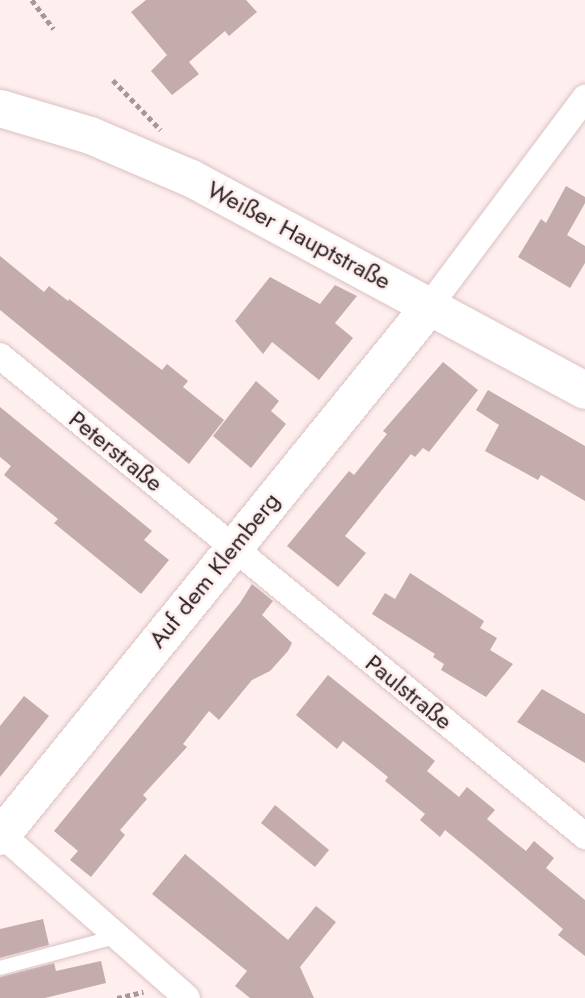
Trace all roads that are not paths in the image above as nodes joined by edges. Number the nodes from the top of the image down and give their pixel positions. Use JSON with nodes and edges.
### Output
{"nodes":[{"id":1,"x":585,"y":98,"type":"edge"},
{"id":2,"x":0,"y":108,"type":"edge"},
{"id":3,"x":430,"y":305,"type":"junction"},
{"id":4,"x":0,"y":356,"type":"edge"},
{"id":5,"x":585,"y":390,"type":"edge"},
{"id":6,"x":232,"y":547,"type":"junction"},
{"id":7,"x":0,"y":835,"type":"edge"},
{"id":8,"x":585,"y":836,"type":"edge"},
{"id":9,"x":115,"y":937,"type":"junction"},
{"id":10,"x":0,"y":968,"type":"edge"},
{"id":11,"x":187,"y":998,"type":"edge"}],
"edges":[{"from":1,"to":3,"type":"street"},
{"from":2,"to":3,"type":"street","name":"Weißer Hauptstraße"},
{"from":3,"to":5,"type":"street","name":"Weißer Hauptstraße"},
{"from":3,"to":6,"type":"street","name":"Auf dem Klemberg"},
{"from":4,"to":6,"type":"street","name":"Peterstraße"},
{"from":6,"to":7,"type":"street","name":"Auf dem Klemberg"},
{"from":6,"to":8,"type":"street","name":"Paulstraße"},
{"from":7,"to":9,"type":"street"},
{"from":9,"to":10,"type":"lane"},
{"from":9,"to":11,"type":"street"}]}
